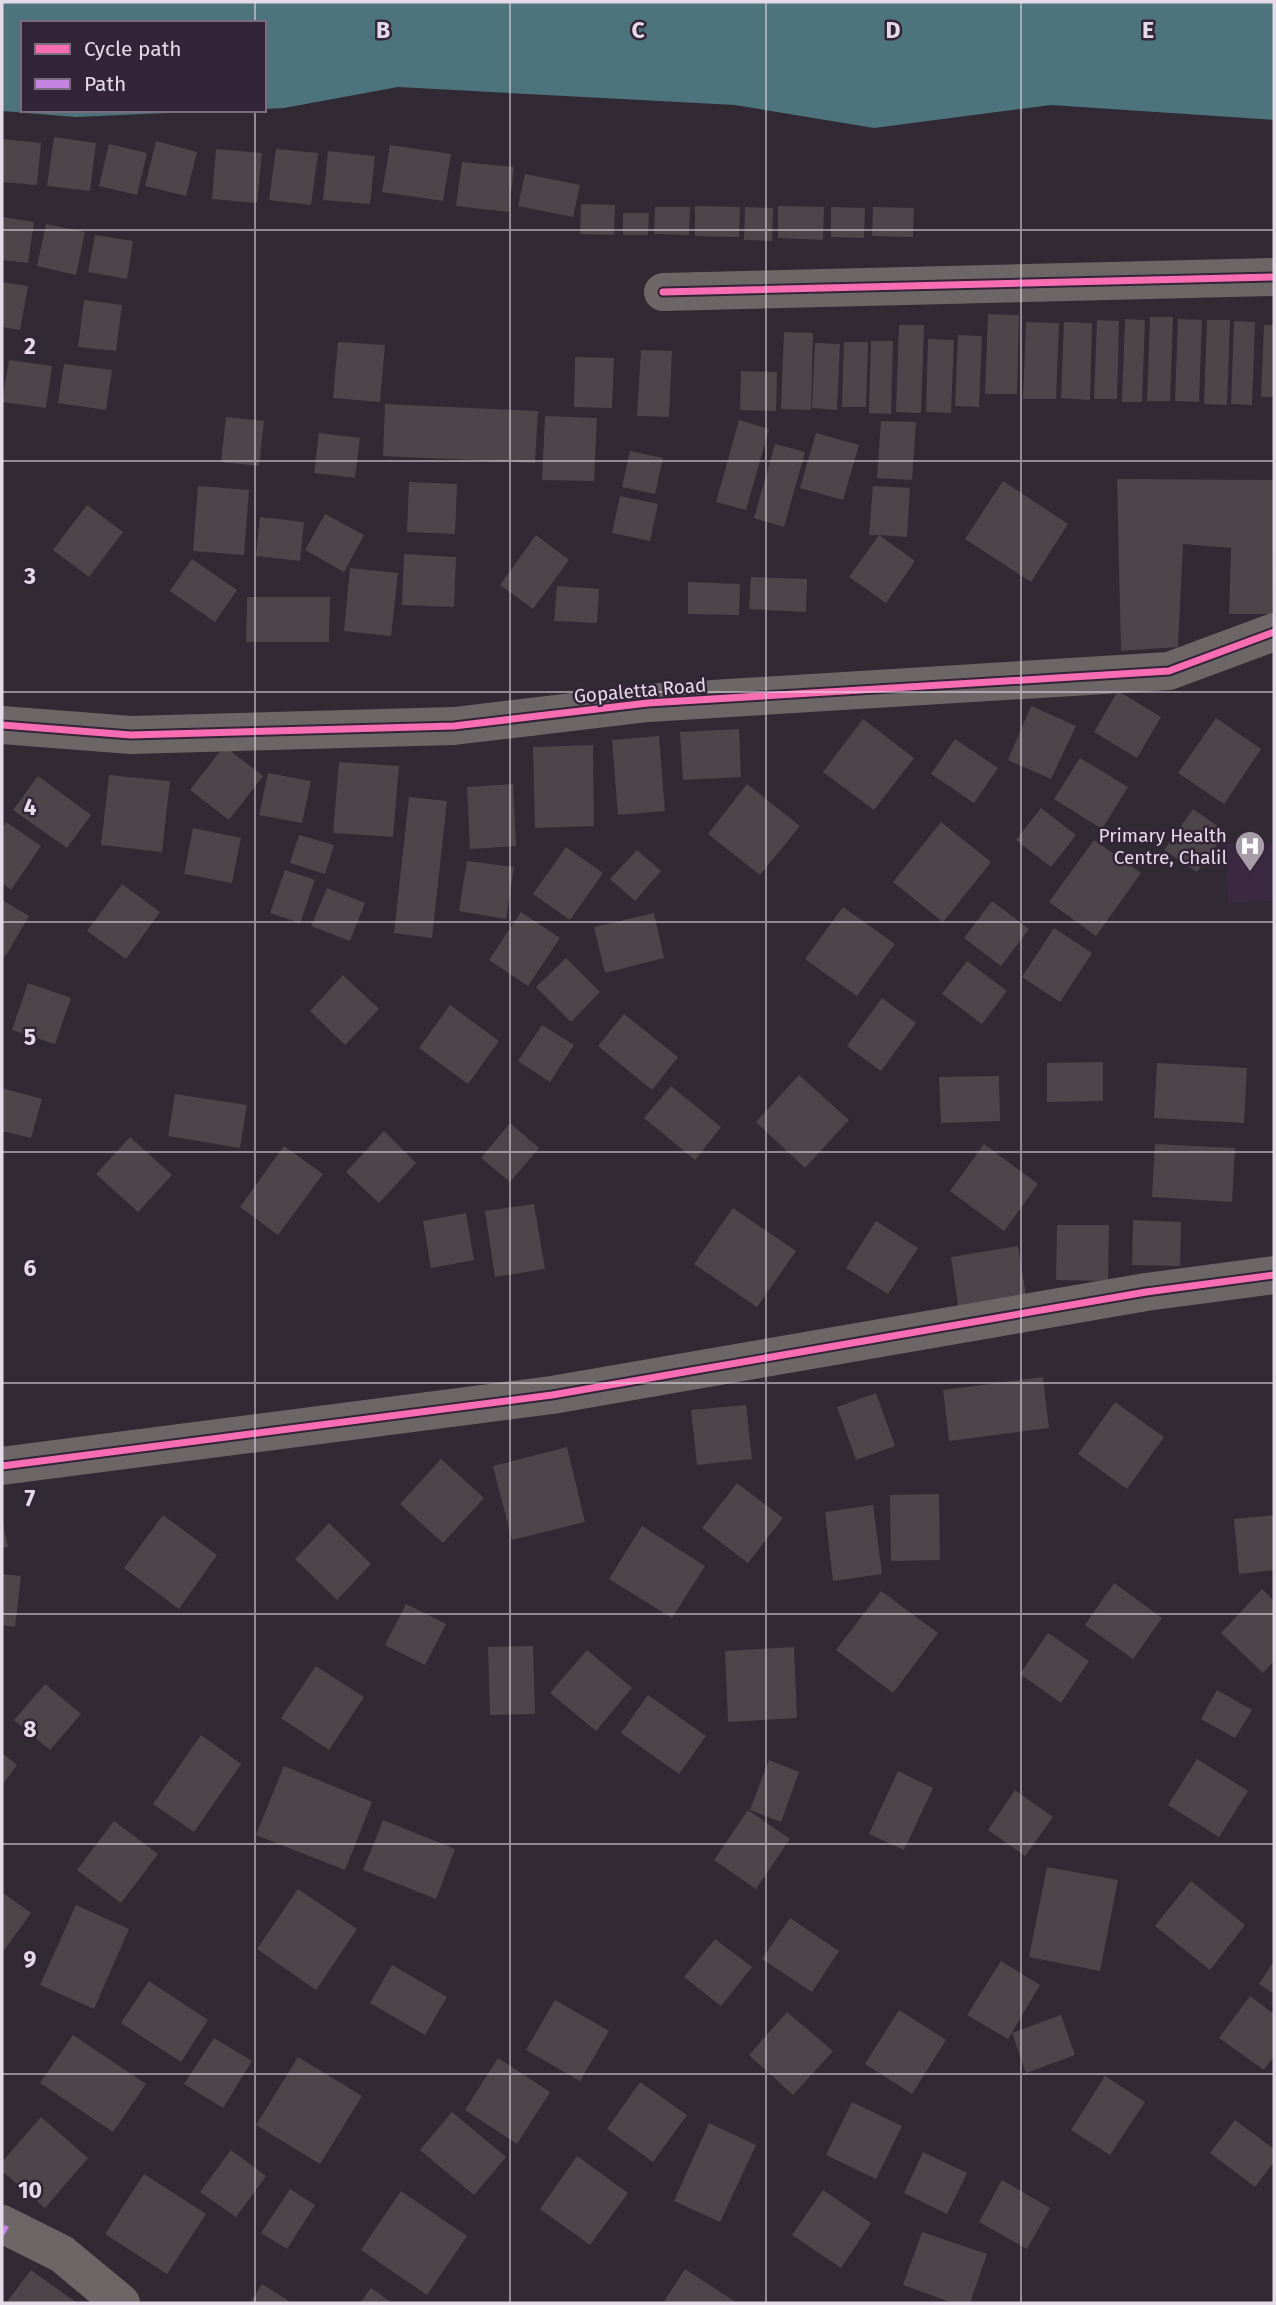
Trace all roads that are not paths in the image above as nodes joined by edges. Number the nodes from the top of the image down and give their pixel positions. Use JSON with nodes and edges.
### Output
{"nodes":[{"id":1,"x":1274,"y":277,"type":"edge"},
{"id":2,"x":663,"y":292,"type":"dead end"},
{"id":3,"x":1274,"y":632,"type":"edge"},
{"id":4,"x":2,"y":725,"type":"edge"},
{"id":5,"x":1274,"y":1275,"type":"edge"},
{"id":6,"x":2,"y":1466,"type":"edge"},
{"id":7,"x":2,"y":2224,"type":"edge"},
{"id":8,"x":121,"y":2303,"type":"edge"}],
"edges":[{"from":1,"to":2,"type":"street"},
{"from":3,"to":4,"type":"street","name":"Gopaletta Road"},
{"from":5,"to":6,"type":"street"},
{"from":7,"to":8,"type":"street"}]}
